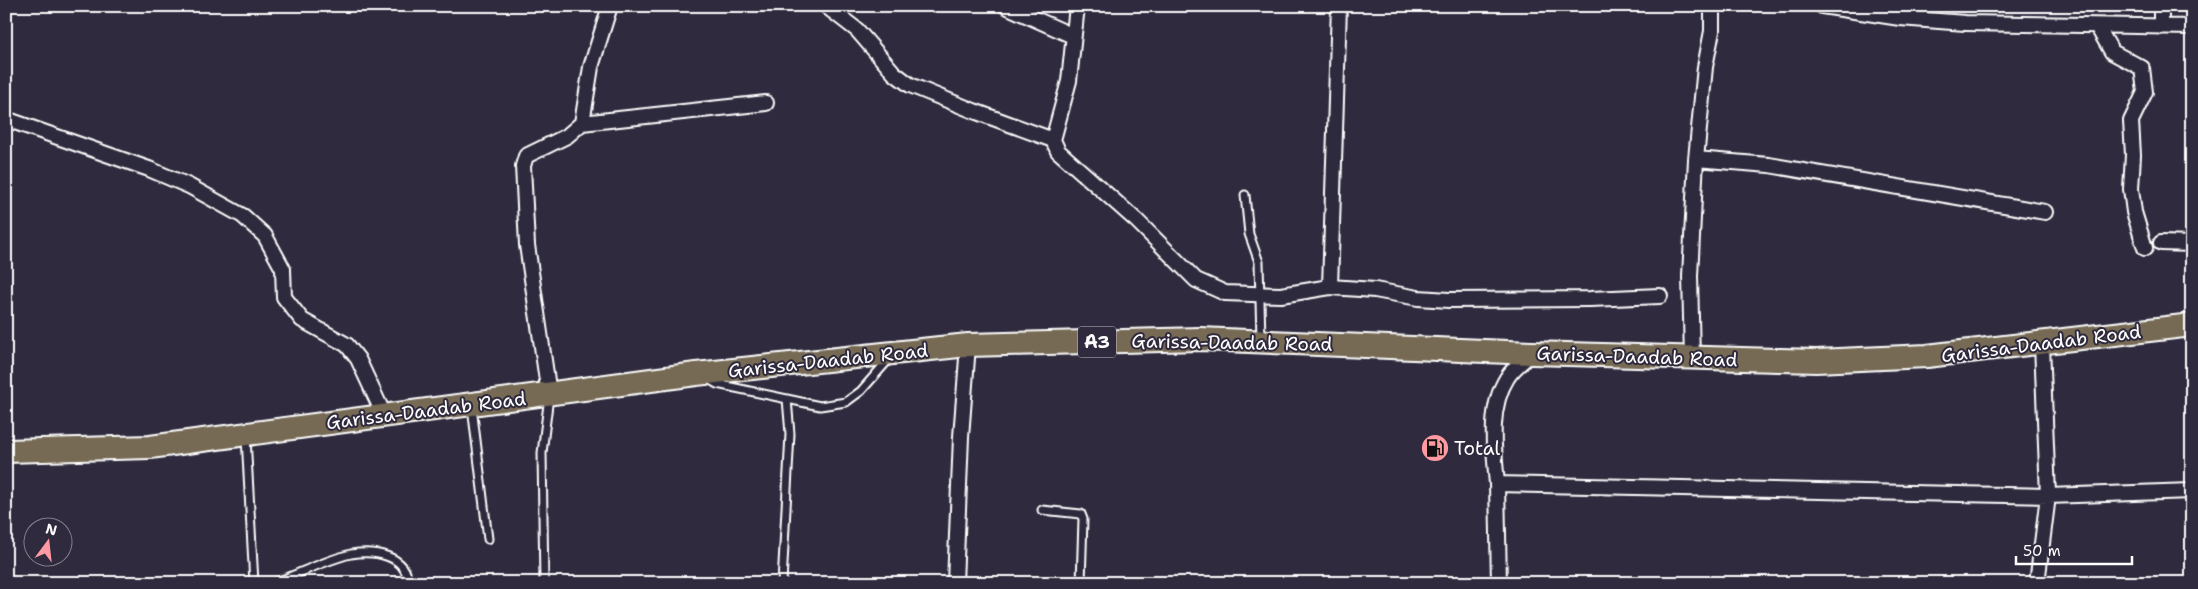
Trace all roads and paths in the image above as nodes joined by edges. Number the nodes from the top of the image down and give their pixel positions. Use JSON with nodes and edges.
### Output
{"nodes":[{"id":1,"x":610,"y":6,"type":"edge"},
{"id":2,"x":826,"y":6,"type":"edge"},
{"id":3,"x":1006,"y":6,"type":"edge"},
{"id":4,"x":1077,"y":6,"type":"edge"},
{"id":5,"x":1339,"y":6,"type":"edge"},
{"id":6,"x":1712,"y":6,"type":"edge"},
{"id":7,"x":1822,"y":6,"type":"edge"},
{"id":8,"x":2161,"y":6,"type":"edge"},
{"id":9,"x":2096,"y":26,"type":"junction"},
{"id":10,"x":2161,"y":27,"type":"junction"},
{"id":11,"x":2192,"y":27,"type":"edge"},
{"id":12,"x":1073,"y":36,"type":"junction"},
{"id":13,"x":766,"y":103,"type":"dead end"},
{"id":14,"x":6,"y":119,"type":"edge"},
{"id":15,"x":582,"y":123,"type":"junction"},
{"id":16,"x":1053,"y":140,"type":"junction"},
{"id":17,"x":1696,"y":159,"type":"junction"},
{"id":18,"x":1245,"y":195,"type":"dead end"},
{"id":19,"x":2045,"y":212,"type":"dead end"},
{"id":20,"x":2161,"y":243,"type":"dead end"},
{"id":21,"x":2192,"y":244,"type":"edge"},
{"id":22,"x":2145,"y":248,"type":"dead end"},
{"id":23,"x":1330,"y":287,"type":"junction"},
{"id":24,"x":1260,"y":296,"type":"junction"},
{"id":25,"x":1660,"y":296,"type":"dead end"},
{"id":26,"x":2192,"y":325,"type":"edge"},
{"id":27,"x":1261,"y":340,"type":"junction"},
{"id":28,"x":2042,"y":344,"type":"junction"},
{"id":29,"x":968,"y":345,"type":"junction"},
{"id":30,"x":894,"y":353,"type":"junction"},
{"id":31,"x":1532,"y":353,"type":"junction"},
{"id":32,"x":1692,"y":358,"type":"junction"},
{"id":33,"x":696,"y":374,"type":"junction"},
{"id":34,"x":549,"y":394,"type":"junction"},
{"id":35,"x":787,"y":399,"type":"junction"},
{"id":36,"x":471,"y":404,"type":"junction"},
{"id":37,"x":384,"y":415,"type":"junction"},
{"id":38,"x":246,"y":434,"type":"junction"},
{"id":39,"x":6,"y":451,"type":"edge"},
{"id":40,"x":1497,"y":484,"type":"junction"},
{"id":41,"x":2192,"y":491,"type":"edge"},
{"id":42,"x":2048,"y":496,"type":"junction"},
{"id":43,"x":1042,"y":510,"type":"dead end"},
{"id":44,"x":488,"y":539,"type":"dead end"},
{"id":45,"x":254,"y":583,"type":"edge"},
{"id":46,"x":274,"y":583,"type":"edge"},
{"id":47,"x":408,"y":583,"type":"edge"},
{"id":48,"x":544,"y":583,"type":"edge"},
{"id":49,"x":782,"y":583,"type":"edge"},
{"id":50,"x":955,"y":583,"type":"edge"},
{"id":51,"x":1081,"y":583,"type":"edge"},
{"id":52,"x":1499,"y":583,"type":"edge"},
{"id":53,"x":2037,"y":583,"type":"edge"}],
"edges":[{"from":1,"to":15,"type":"street"},
{"from":2,"to":16,"type":"street"},
{"from":3,"to":12,"type":"street"},
{"from":4,"to":12,"type":"street"},
{"from":5,"to":23,"type":"street"},
{"from":6,"to":17,"type":"street"},
{"from":7,"to":9,"type":"street"},
{"from":8,"to":10,"type":"street"},
{"from":9,"to":10,"type":"street"},
{"from":9,"to":22,"type":"street"},
{"from":10,"to":11,"type":"street"},
{"from":12,"to":16,"type":"street"},
{"from":13,"to":15,"type":"street"},
{"from":14,"to":37,"type":"street"},
{"from":15,"to":34,"type":"street"},
{"from":16,"to":24,"type":"street"},
{"from":17,"to":19,"type":"street"},
{"from":17,"to":32,"type":"street"},
{"from":18,"to":24,"type":"lane"},
{"from":20,"to":21,"type":"street"},
{"from":23,"to":24,"type":"street"},
{"from":23,"to":25,"type":"street"},
{"from":24,"to":27,"type":"lane"},
{"from":26,"to":28,"type":"highway","name":"Garissa-Daadab Road","number":"A3"},
{"from":27,"to":29,"type":"highway","name":"Garissa-Daadab Road","number":"A3"},
{"from":27,"to":31,"type":"highway","name":"Garissa-Daadab Road","number":"A3"},
{"from":28,"to":32,"type":"highway","name":"Garissa-Daadab Road","number":"A3"},
{"from":28,"to":42,"type":"street"},
{"from":29,"to":30,"type":"highway","name":"Garissa-Daadab Road","number":"A3"},
{"from":29,"to":50,"type":"street"},
{"from":30,"to":33,"type":"highway","name":"Garissa-Daadab Road","number":"A3"},
{"from":30,"to":35,"type":"lane"},
{"from":31,"to":32,"type":"highway","name":"Garissa-Daadab Road","number":"A3"},
{"from":31,"to":40,"type":"street"},
{"from":33,"to":34,"type":"highway","name":"Garissa-Daadab Road","number":"A3"},
{"from":33,"to":35,"type":"lane"},
{"from":34,"to":36,"type":"highway","name":"Garissa-Daadab Road","number":"A3"},
{"from":34,"to":48,"type":"lane"},
{"from":35,"to":49,"type":"lane"},
{"from":36,"to":37,"type":"highway","name":"Garissa-Daadab Road","number":"A3"},
{"from":36,"to":44,"type":"lane"},
{"from":37,"to":38,"type":"highway","name":"Garissa-Daadab Road","number":"A3"},
{"from":38,"to":39,"type":"highway","name":"Garissa-Daadab Road","number":"A3"},
{"from":38,"to":45,"type":"lane"},
{"from":40,"to":42,"type":"street"},
{"from":40,"to":52,"type":"street"},
{"from":41,"to":42,"type":"street"},
{"from":42,"to":53,"type":"street"},
{"from":43,"to":51,"type":"lane"},
{"from":46,"to":47,"type":"lane"}]}
